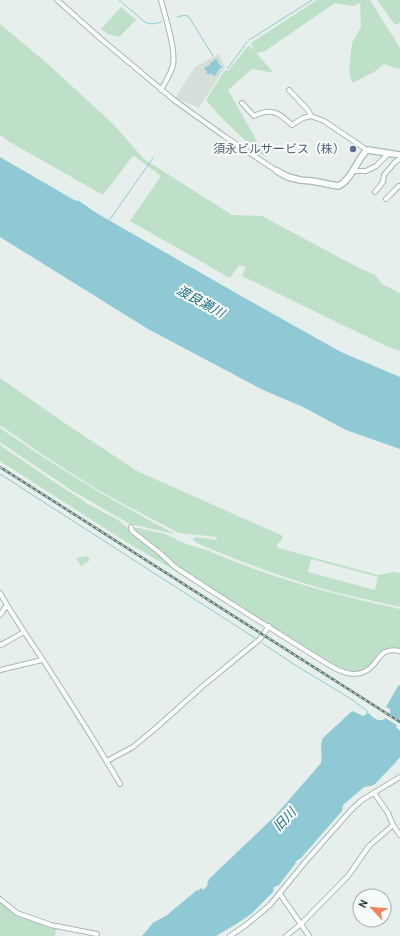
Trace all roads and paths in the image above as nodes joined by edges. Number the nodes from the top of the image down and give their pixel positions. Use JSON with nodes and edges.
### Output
{"nodes":[{"id":1,"x":57,"y":0,"type":"edge"},
{"id":2,"x":161,"y":0,"type":"edge"},
{"id":3,"x":161,"y":90,"type":"junction"},
{"id":4,"x":289,"y":90,"type":"dead end"},
{"id":5,"x":242,"y":103,"type":"dead end"},
{"id":6,"x":311,"y":116,"type":"junction"},
{"id":7,"x":366,"y":151,"type":"junction"},
{"id":8,"x":388,"y":154,"type":"junction"},
{"id":9,"x":400,"y":155,"type":"edge"},
{"id":10,"x":400,"y":159,"type":"edge"},
{"id":11,"x":277,"y":171,"type":"joint"},
{"id":12,"x":352,"y":171,"type":"junction"},
{"id":13,"x":399,"y":186,"type":"edge"},
{"id":14,"x":375,"y":192,"type":"dead end"},
{"id":15,"x":386,"y":199,"type":"dead end"},
{"id":16,"x":131,"y":527,"type":"dead end"},
{"id":17,"x":0,"y":593,"type":"edge"},
{"id":18,"x":7,"y":605,"type":"junction"},
{"id":19,"x":0,"y":615,"type":"edge"},
{"id":20,"x":269,"y":626,"type":"junction"},
{"id":21,"x":24,"y":632,"type":"junction"},
{"id":22,"x":0,"y":644,"type":"edge"},
{"id":23,"x":400,"y":651,"type":"edge"},
{"id":24,"x":42,"y":660,"type":"junction"},
{"id":25,"x":0,"y":670,"type":"edge"},
{"id":26,"x":107,"y":761,"type":"junction"},
{"id":27,"x":400,"y":777,"type":"edge"},
{"id":28,"x":120,"y":784,"type":"dead end"},
{"id":29,"x":374,"y":793,"type":"junction"},
{"id":30,"x":393,"y":825,"type":"junction"},
{"id":31,"x":400,"y":836,"type":"edge"},
{"id":32,"x":280,"y":894,"type":"junction"},
{"id":33,"x":0,"y":899,"type":"edge"},
{"id":34,"x":301,"y":924,"type":"junction"},
{"id":35,"x":96,"y":934,"type":"dead end"},
{"id":36,"x":230,"y":936,"type":"edge"},
{"id":37,"x":286,"y":936,"type":"edge"},
{"id":38,"x":310,"y":936,"type":"edge"}],
"edges":[{"from":1,"to":3,"type":"street"},
{"from":2,"to":3,"type":"street"},
{"from":3,"to":11,"type":"street"},
{"from":4,"to":6,"type":"street"},
{"from":5,"to":6,"type":"street"},
{"from":6,"to":7,"type":"street"},
{"from":7,"to":8,"type":"street"},
{"from":7,"to":12,"type":"street"},
{"from":8,"to":9,"type":"street"},
{"from":8,"to":12,"type":"street"},
{"from":10,"to":14,"type":"street"},
{"from":11,"to":12,"type":"street"},
{"from":13,"to":15,"type":"street"},
{"from":16,"to":20,"type":"street"},
{"from":17,"to":18,"type":"street"},
{"from":18,"to":19,"type":"street"},
{"from":18,"to":21,"type":"street"},
{"from":20,"to":23,"type":"street"},
{"from":20,"to":26,"type":"street"},
{"from":21,"to":22,"type":"street"},
{"from":21,"to":24,"type":"street"},
{"from":24,"to":25,"type":"street"},
{"from":24,"to":26,"type":"street"},
{"from":26,"to":28,"type":"street"},
{"from":27,"to":29,"type":"street"},
{"from":29,"to":30,"type":"street"},
{"from":29,"to":32,"type":"street"},
{"from":30,"to":31,"type":"street"},
{"from":30,"to":34,"type":"street"},
{"from":32,"to":34,"type":"street"},
{"from":32,"to":36,"type":"street"},
{"from":33,"to":35,"type":"street"},
{"from":34,"to":37,"type":"street"},
{"from":34,"to":38,"type":"street"}]}
